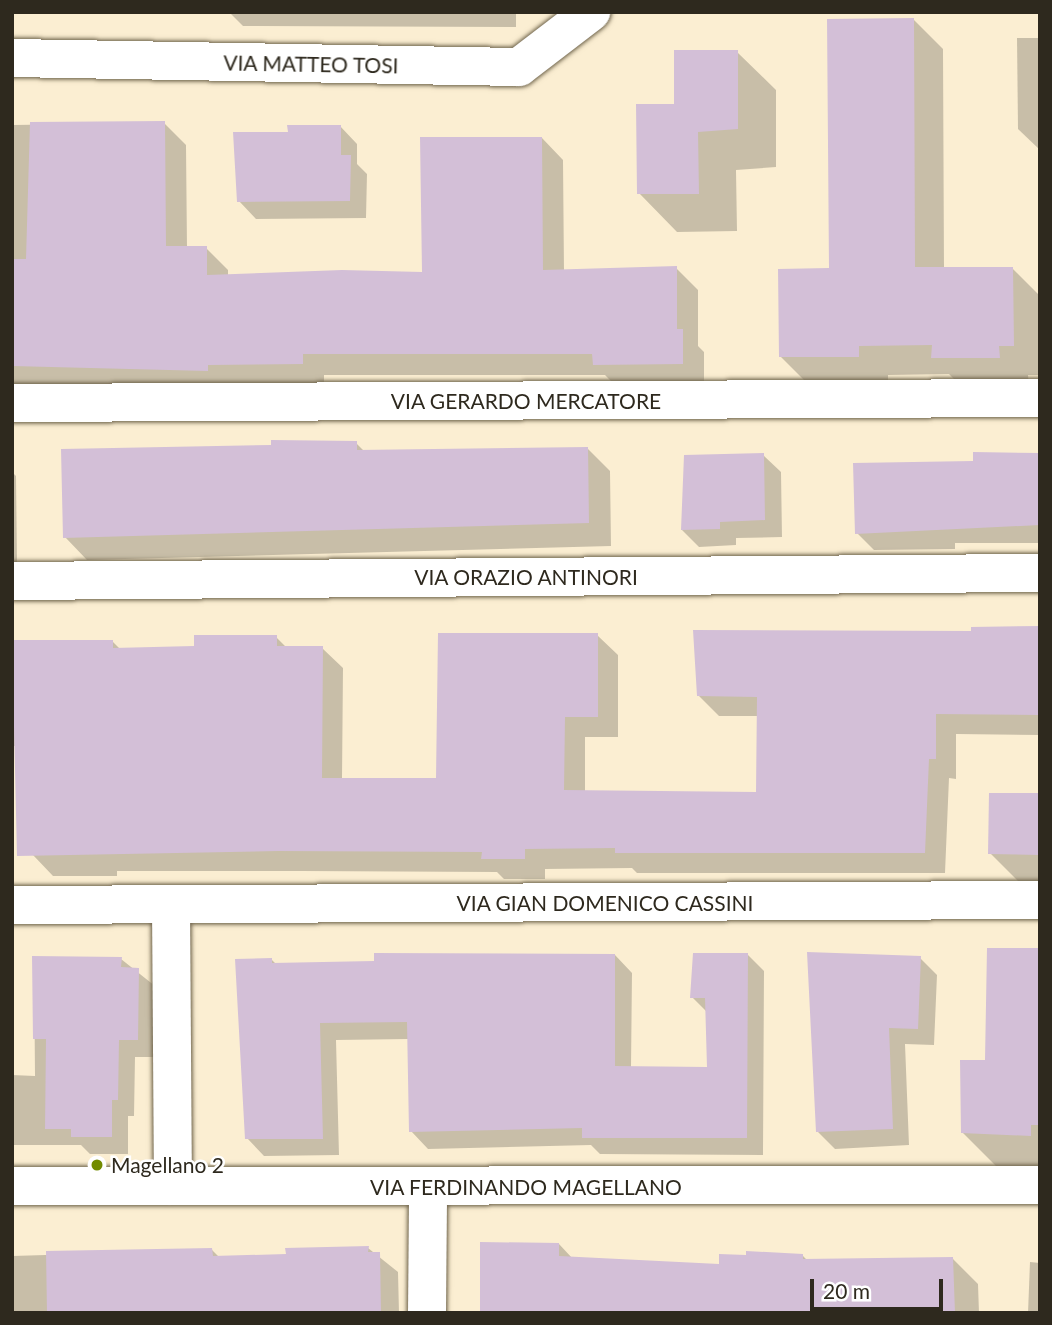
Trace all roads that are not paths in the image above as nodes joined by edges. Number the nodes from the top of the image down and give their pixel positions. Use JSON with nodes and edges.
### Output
{"nodes":[{"id":1,"x":591,"y":12,"type":"edge"},
{"id":2,"x":12,"y":58,"type":"edge"},
{"id":3,"x":1040,"y":398,"type":"edge"},
{"id":4,"x":12,"y":402,"type":"edge"},
{"id":5,"x":1040,"y":573,"type":"edge"},
{"id":6,"x":12,"y":581,"type":"edge"},
{"id":7,"x":1040,"y":901,"type":"edge"},
{"id":8,"x":12,"y":905,"type":"edge"},
{"id":9,"x":171,"y":905,"type":"junction"},
{"id":10,"x":1040,"y":1185,"type":"edge"},
{"id":11,"x":12,"y":1186,"type":"edge"},
{"id":12,"x":173,"y":1186,"type":"junction"},
{"id":13,"x":428,"y":1187,"type":"junction"},
{"id":14,"x":426,"y":1313,"type":"edge"}],
"edges":[{"from":1,"to":2,"type":"street","name":"VIA MATTEO TOSI"},
{"from":3,"to":4,"type":"street","name":"VIA GERARDO MERCATORE"},
{"from":5,"to":6,"type":"street","name":"VIA ORAZIO ANTINORI"},
{"from":7,"to":9,"type":"street","name":"VIA GIAN DOMENICO CASSINI"},
{"from":8,"to":9,"type":"street","name":"VIA GIAN DOMENICO CASSINI"},
{"from":9,"to":12,"type":"street"},
{"from":10,"to":13,"type":"street","name":"VIA FERDINANDO MAGELLANO"},
{"from":11,"to":12,"type":"street","name":"VIA FERDINANDO MAGELLANO"},
{"from":12,"to":13,"type":"street","name":"VIA FERDINANDO MAGELLANO"},
{"from":13,"to":14,"type":"street"}]}
